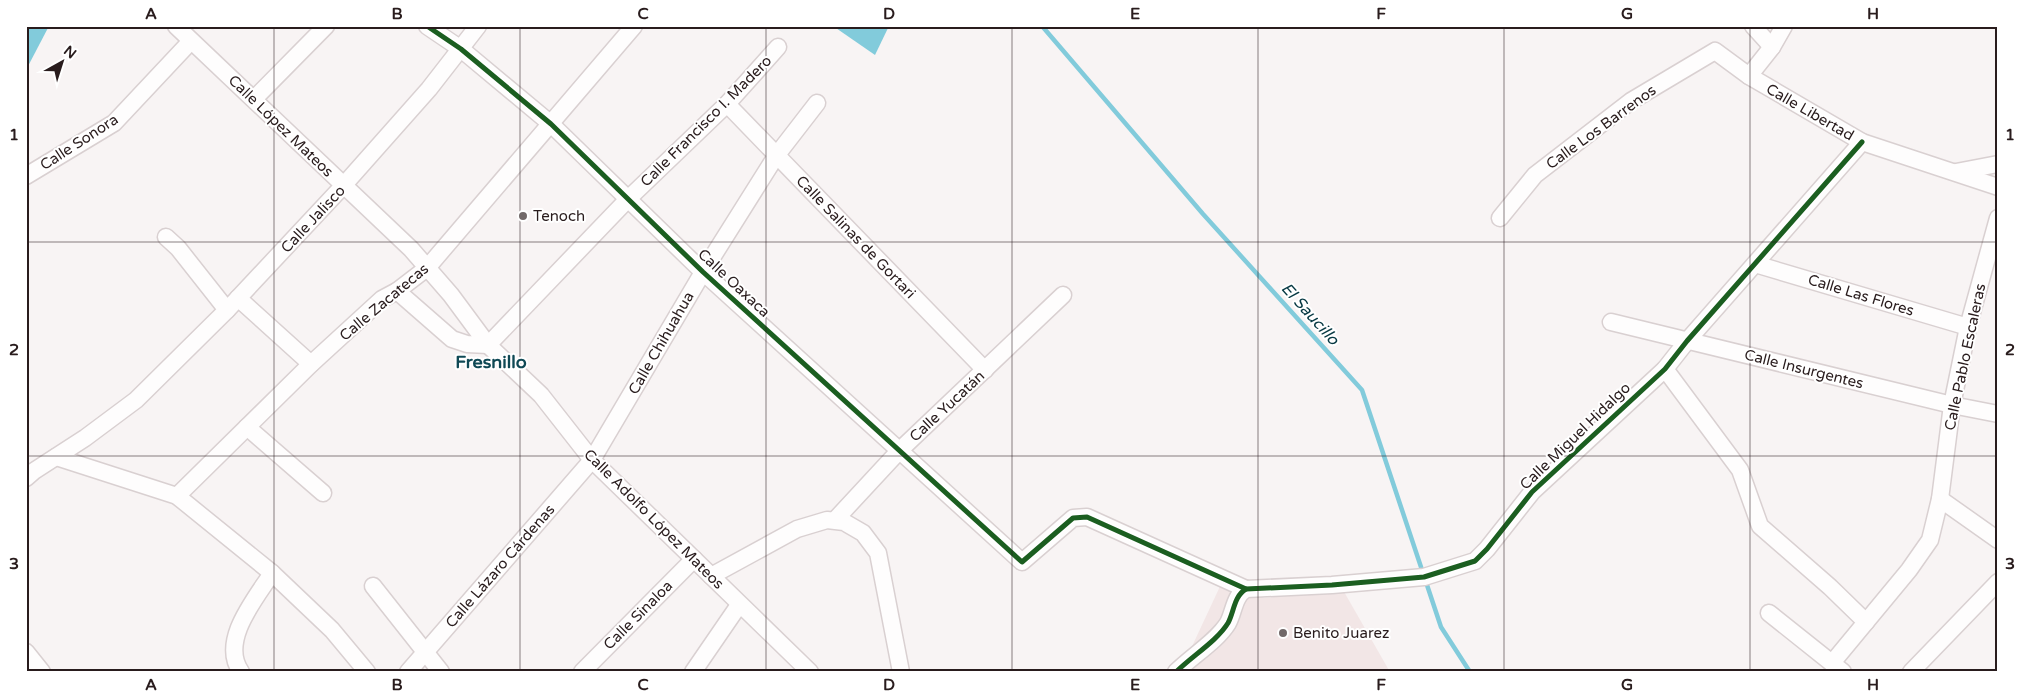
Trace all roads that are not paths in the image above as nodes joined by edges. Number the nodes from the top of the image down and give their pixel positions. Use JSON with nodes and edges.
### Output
{"nodes":[{"id":1,"x":176,"y":26,"type":"edge"},
{"id":2,"x":326,"y":26,"type":"edge"},
{"id":3,"x":427,"y":26,"type":"edge"},
{"id":4,"x":478,"y":26,"type":"edge"},
{"id":5,"x":634,"y":26,"type":"edge"},
{"id":6,"x":1753,"y":26,"type":"edge"},
{"id":7,"x":1784,"y":26,"type":"edge"},
{"id":8,"x":191,"y":41,"type":"junction"},
{"id":9,"x":778,"y":47,"type":"dead end"},
{"id":10,"x":1772,"y":48,"type":"junction"},
{"id":11,"x":461,"y":49,"type":"junction"},
{"id":12,"x":1716,"y":50,"type":"joint"},
{"id":13,"x":1749,"y":76,"type":"junction"},
{"id":14,"x":254,"y":99,"type":"junction"},
{"id":15,"x":817,"y":103,"type":"dead end"},
{"id":16,"x":727,"y":104,"type":"junction"},
{"id":17,"x":551,"y":124,"type":"junction"},
{"id":18,"x":1862,"y":142,"type":"junction"},
{"id":19,"x":776,"y":156,"type":"junction"},
{"id":20,"x":1998,"y":164,"type":"edge"},
{"id":21,"x":1954,"y":172,"type":"junction"},
{"id":22,"x":26,"y":176,"type":"edge"},
{"id":23,"x":343,"y":186,"type":"junction"},
{"id":24,"x":1998,"y":187,"type":"edge"},
{"id":25,"x":629,"y":198,"type":"junction"},
{"id":26,"x":1500,"y":218,"type":"dead end"},
{"id":27,"x":1998,"y":218,"type":"edge"},
{"id":28,"x":166,"y":237,"type":"dead end"},
{"id":29,"x":1755,"y":264,"type":"junction"},
{"id":30,"x":427,"y":268,"type":"junction"},
{"id":31,"x":702,"y":272,"type":"junction"},
{"id":32,"x":397,"y":291,"type":"junction"},
{"id":33,"x":1063,"y":295,"type":"dead end"},
{"id":34,"x":233,"y":304,"type":"junction"},
{"id":35,"x":1611,"y":322,"type":"dead end"},
{"id":36,"x":1968,"y":327,"type":"junction"},
{"id":37,"x":1687,"y":341,"type":"junction"},
{"id":38,"x":488,"y":345,"type":"junction"},
{"id":39,"x":311,"y":364,"type":"junction"},
{"id":40,"x":1665,"y":369,"type":"junction"},
{"id":41,"x":985,"y":370,"type":"junction"},
{"id":42,"x":1952,"y":405,"type":"junction"},
{"id":43,"x":1998,"y":414,"type":"edge"},
{"id":44,"x":247,"y":427,"type":"junction"},
{"id":45,"x":899,"y":451,"type":"junction"},
{"id":46,"x":56,"y":457,"type":"junction"},
{"id":47,"x":592,"y":460,"type":"junction"},
{"id":48,"x":26,"y":478,"type":"edge"},
{"id":49,"x":323,"y":493,"type":"dead end"},
{"id":50,"x":177,"y":496,"type":"junction"},
{"id":51,"x":1940,"y":499,"type":"junction"},
{"id":52,"x":835,"y":520,"type":"junction"},
{"id":53,"x":1998,"y":540,"type":"edge"},
{"id":54,"x":694,"y":559,"type":"junction"},
{"id":55,"x":272,"y":573,"type":"junction"},
{"id":56,"x":711,"y":576,"type":"junction"},
{"id":57,"x":1998,"y":582,"type":"edge"},
{"id":58,"x":373,"y":586,"type":"dead end"},
{"id":59,"x":1246,"y":589,"type":"junction"},
{"id":60,"x":739,"y":605,"type":"junction"},
{"id":61,"x":1769,"y":613,"type":"dead end"},
{"id":62,"x":1866,"y":622,"type":"junction"},
{"id":63,"x":26,"y":652,"type":"edge"},
{"id":64,"x":426,"y":652,"type":"junction"},
{"id":65,"x":1838,"y":667,"type":"edge"},
{"id":66,"x":42,"y":672,"type":"edge"},
{"id":67,"x":241,"y":672,"type":"edge"},
{"id":68,"x":366,"y":672,"type":"edge"},
{"id":69,"x":408,"y":672,"type":"edge"},
{"id":70,"x":441,"y":672,"type":"edge"},
{"id":71,"x":582,"y":672,"type":"edge"},
{"id":72,"x":693,"y":672,"type":"edge"},
{"id":73,"x":810,"y":672,"type":"edge"},
{"id":74,"x":901,"y":672,"type":"edge"},
{"id":75,"x":1176,"y":672,"type":"edge"},
{"id":76,"x":1911,"y":672,"type":"edge"}],
"edges":[{"from":1,"to":8,"type":"street","name":"Calle López Mateos"},
{"from":2,"to":14,"type":"street"},
{"from":3,"to":11,"type":"street","name":"Calle Oaxaca"},
{"from":4,"to":11,"type":"street","name":"Calle Jalisco"},
{"from":5,"to":17,"type":"street","name":"Calle Zacatecas"},
{"from":6,"to":10,"type":"street"},
{"from":7,"to":10,"type":"street"},
{"from":8,"to":14,"type":"street","name":"Calle López Mateos"},
{"from":8,"to":22,"type":"street","name":"Calle Sonora"},
{"from":9,"to":16,"type":"street","name":"Calle Francisco I. Madero"},
{"from":10,"to":13,"type":"street"},
{"from":11,"to":17,"type":"street","name":"Calle Oaxaca"},
{"from":11,"to":23,"type":"street","name":"Calle Jalisco"},
{"from":12,"to":13,"type":"street","name":"Calle Libertad"},
{"from":12,"to":26,"type":"street","name":"Calle Los Barrenos"},
{"from":13,"to":18,"type":"street","name":"Calle Libertad"},
{"from":14,"to":23,"type":"street","name":"Calle López Mateos"},
{"from":15,"to":19,"type":"street","name":"Calle Chihuahua"},
{"from":16,"to":19,"type":"street","name":"Calle Salinas de Gortari"},
{"from":16,"to":25,"type":"street","name":"Calle Francisco I. Madero"},
{"from":17,"to":25,"type":"street","name":"Calle Oaxaca"},
{"from":17,"to":30,"type":"street","name":"Calle Zacatecas"},
{"from":18,"to":21,"type":"street","name":"Calle Libertad"},
{"from":18,"to":29,"type":"street","name":"Calle Miguel Hidalgo"},
{"from":19,"to":31,"type":"street","name":"Calle Chihuahua"},
{"from":19,"to":41,"type":"street","name":"Calle Salinas de Gortari"},
{"from":20,"to":21,"type":"street"},
{"from":21,"to":24,"type":"street","name":"Calle Libertad"},
{"from":23,"to":30,"type":"street","name":"Calle López Mateos"},
{"from":23,"to":34,"type":"street","name":"Calle Jalisco"},
{"from":25,"to":31,"type":"street","name":"Calle Oaxaca"},
{"from":25,"to":38,"type":"street","name":"Calle Francisco I. Madero"},
{"from":27,"to":36,"type":"street","name":"Calle Pablo Escaleras"},
{"from":28,"to":34,"type":"street"},
{"from":29,"to":36,"type":"street","name":"Calle Las Flores"},
{"from":29,"to":37,"type":"street","name":"Calle Miguel Hidalgo"},
{"from":30,"to":32,"type":"street","name":"Calle Zacatecas"},
{"from":30,"to":38,"type":"street","name":"Calle Adolfo López Mateos"},
{"from":31,"to":45,"type":"street","name":"Calle Oaxaca"},
{"from":31,"to":47,"type":"street","name":"Calle Chihuahua"},
{"from":32,"to":38,"type":"street"},
{"from":32,"to":39,"type":"street","name":"Calle Zacatecas"},
{"from":33,"to":41,"type":"street","name":"Calle Yucatán"},
{"from":34,"to":39,"type":"street"},
{"from":34,"to":46,"type":"street","name":"Calle Jalisco"},
{"from":35,"to":37,"type":"street","name":"Calle Insurgentes"},
{"from":36,"to":42,"type":"street","name":"Calle Pablo Escaleras"},
{"from":37,"to":40,"type":"street","name":"Calle Miguel Hidalgo"},
{"from":37,"to":42,"type":"street","name":"Calle Insurgentes"},
{"from":38,"to":47,"type":"street","name":"Calle Adolfo López Mateos"},
{"from":39,"to":44,"type":"street","name":"Calle Zacatecas"},
{"from":40,"to":59,"type":"street","name":"Calle Miguel Hidalgo"},
{"from":40,"to":62,"type":"street"},
{"from":41,"to":45,"type":"street","name":"Calle Yucatán"},
{"from":42,"to":43,"type":"street","name":"Calle Insurgentes"},
{"from":42,"to":51,"type":"street","name":"Calle Pablo Escaleras"},
{"from":44,"to":49,"type":"street"},
{"from":44,"to":50,"type":"street","name":"Calle Zacatecas"},
{"from":45,"to":52,"type":"street","name":"Calle Yucatán"},
{"from":45,"to":59,"type":"street","name":"Calle Oaxaca"},
{"from":46,"to":48,"type":"street","name":"Calle Jalisco"},
{"from":46,"to":50,"type":"street"},
{"from":47,"to":54,"type":"street","name":"Calle Adolfo López Mateos"},
{"from":47,"to":64,"type":"street","name":"Calle Lázaro Cárdenas"},
{"from":50,"to":55,"type":"street"},
{"from":51,"to":53,"type":"street"},
{"from":51,"to":62,"type":"street","name":"Calle Pablo Escaleras"},
{"from":52,"to":56,"type":"street"},
{"from":52,"to":74,"type":"street"},
{"from":54,"to":56,"type":"street","name":"Calle Adolfo López Mateos"},
{"from":54,"to":71,"type":"street","name":"Calle Sinaloa"},
{"from":55,"to":67,"type":"street"},
{"from":55,"to":68,"type":"street"},
{"from":56,"to":60,"type":"street","name":"Calle Adolfo López Mateos"},
{"from":57,"to":76,"type":"street"},
{"from":58,"to":64,"type":"street"},
{"from":59,"to":75,"type":"street"},
{"from":60,"to":72,"type":"street"},
{"from":60,"to":73,"type":"street","name":"Calle Adolfo López Mateos"},
{"from":61,"to":65,"type":"street"},
{"from":62,"to":65,"type":"street","name":"Calle Pablo Escaleras"},
{"from":63,"to":66,"type":"street"},
{"from":64,"to":69,"type":"street","name":"Calle Lázaro Cárdenas"},
{"from":64,"to":70,"type":"street"}]}
